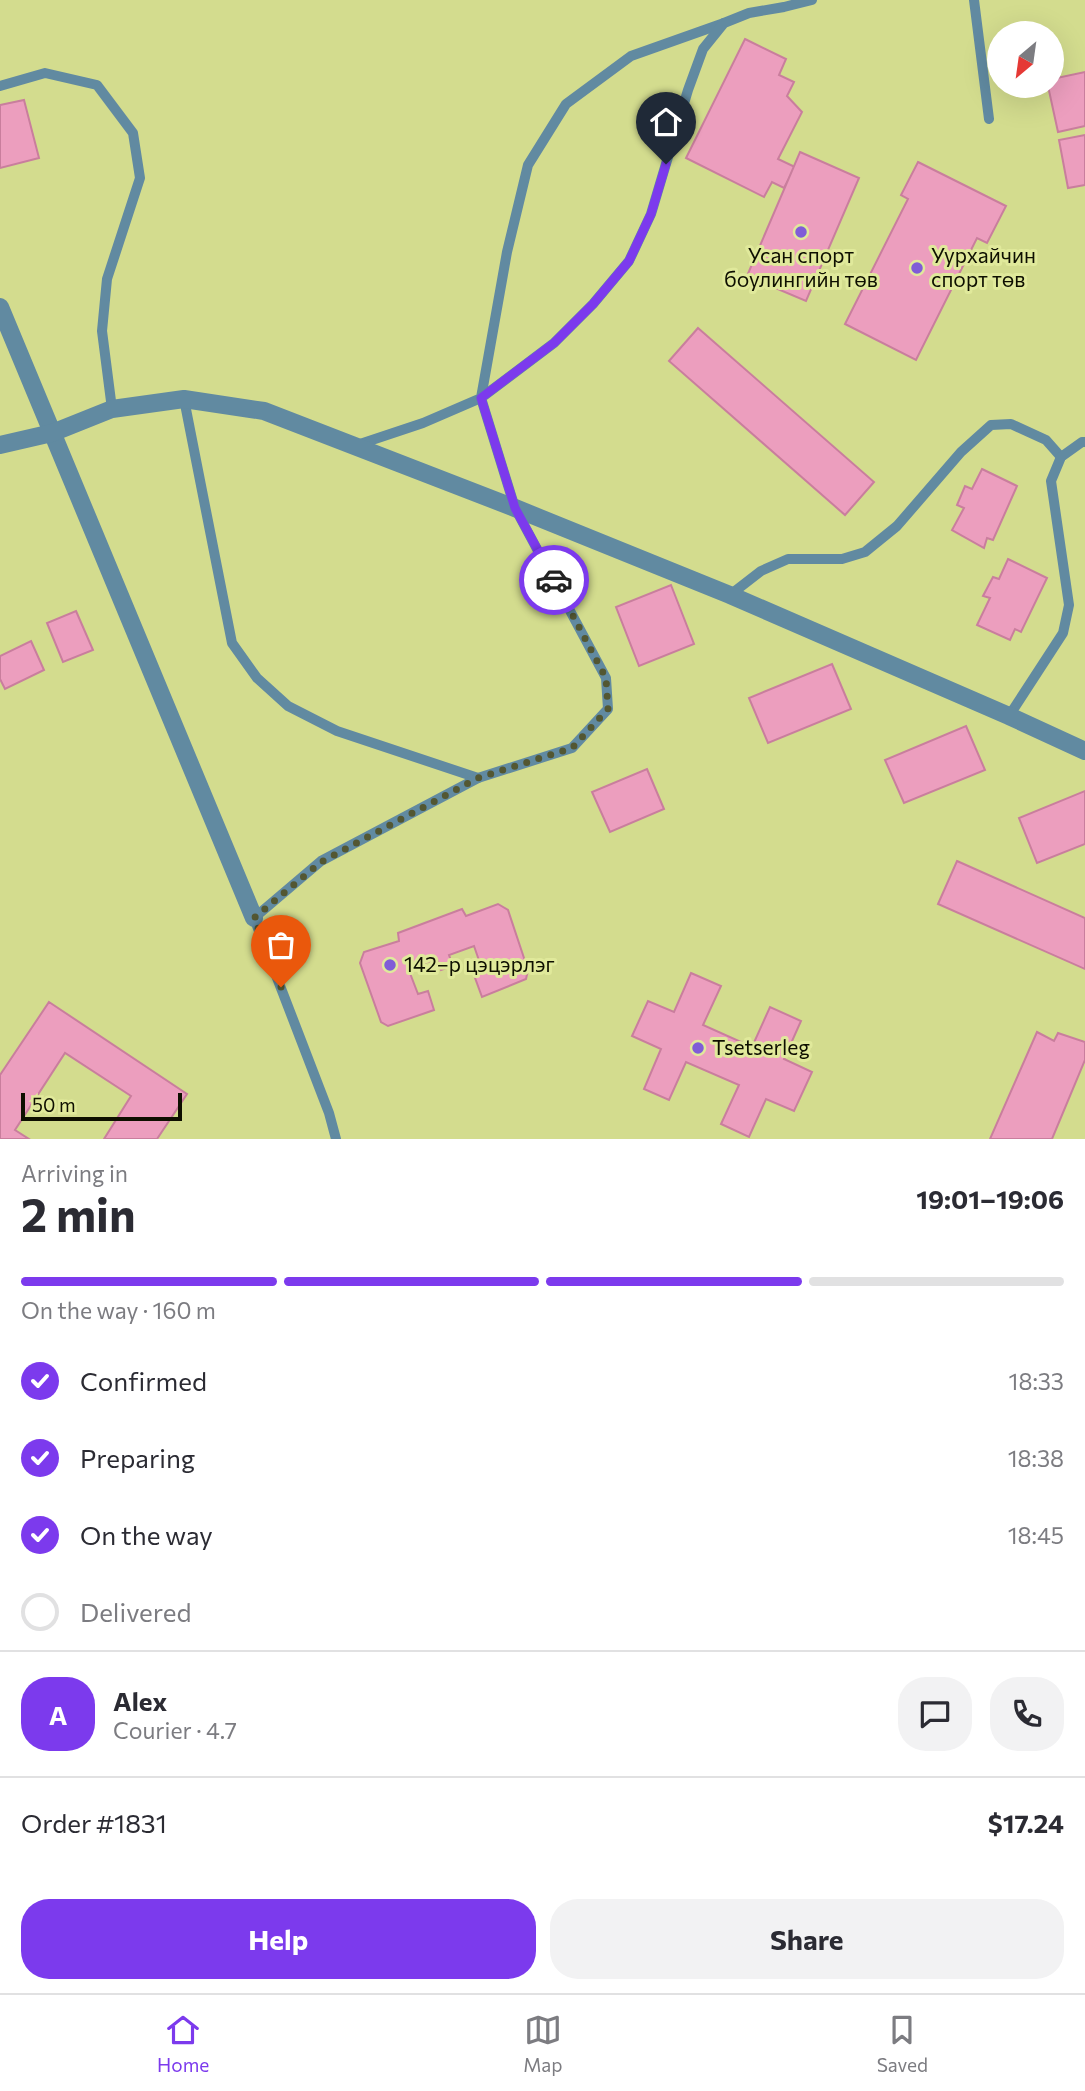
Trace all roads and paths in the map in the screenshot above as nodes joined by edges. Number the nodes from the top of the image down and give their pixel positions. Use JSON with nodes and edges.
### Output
{"nodes":[{"id":1,"x":812,"y":0,"type":"edge"},
{"id":2,"x":974,"y":0,"type":"edge"},
{"id":3,"x":724,"y":23,"type":"junction"},
{"id":4,"x":0,"y":86,"type":"edge"},
{"id":5,"x":989,"y":119,"type":"dead end"},
{"id":6,"x":0,"y":307,"type":"edge"},
{"id":7,"x":481,"y":398,"type":"junction"},
{"id":8,"x":184,"y":399,"type":"junction"},
{"id":9,"x":112,"y":409,"type":"junction"},
{"id":10,"x":52,"y":433,"type":"junction"},
{"id":11,"x":1085,"y":442,"type":"edge"},
{"id":12,"x":0,"y":445,"type":"edge"},
{"id":13,"x":354,"y":446,"type":"junction"},
{"id":14,"x":1062,"y":457,"type":"junction"},
{"id":15,"x":515,"y":508,"type":"junction"},
{"id":16,"x":730,"y":594,"type":"junction"},
{"id":17,"x":1009,"y":716,"type":"junction"},
{"id":18,"x":1085,"y":751,"type":"edge"},
{"id":19,"x":478,"y":778,"type":"junction"},
{"id":20,"x":254,"y":918,"type":"junction"},
{"id":21,"x":336,"y":1139,"type":"edge"}],
"edges":[{"from":1,"to":3,"type":"lane"},
{"from":2,"to":5,"type":"lane"},
{"from":3,"to":7,"type":"lane"},
{"from":3,"to":7,"type":"lane"},
{"from":4,"to":9,"type":"lane"},
{"from":6,"to":10,"type":"street"},
{"from":7,"to":13,"type":"lane"},
{"from":7,"to":15,"type":"lane"},
{"from":8,"to":9,"type":"street"},
{"from":8,"to":13,"type":"street"},
{"from":8,"to":19,"type":"lane"},
{"from":9,"to":10,"type":"street"},
{"from":10,"to":12,"type":"street"},
{"from":10,"to":20,"type":"street"},
{"from":11,"to":14,"type":"lane"},
{"from":13,"to":15,"type":"street"},
{"from":14,"to":16,"type":"lane"},
{"from":14,"to":17,"type":"lane"},
{"from":15,"to":16,"type":"street"},
{"from":15,"to":19,"type":"lane"},
{"from":16,"to":17,"type":"street"},
{"from":17,"to":18,"type":"street"},
{"from":19,"to":20,"type":"lane"},
{"from":20,"to":21,"type":"lane"}]}
